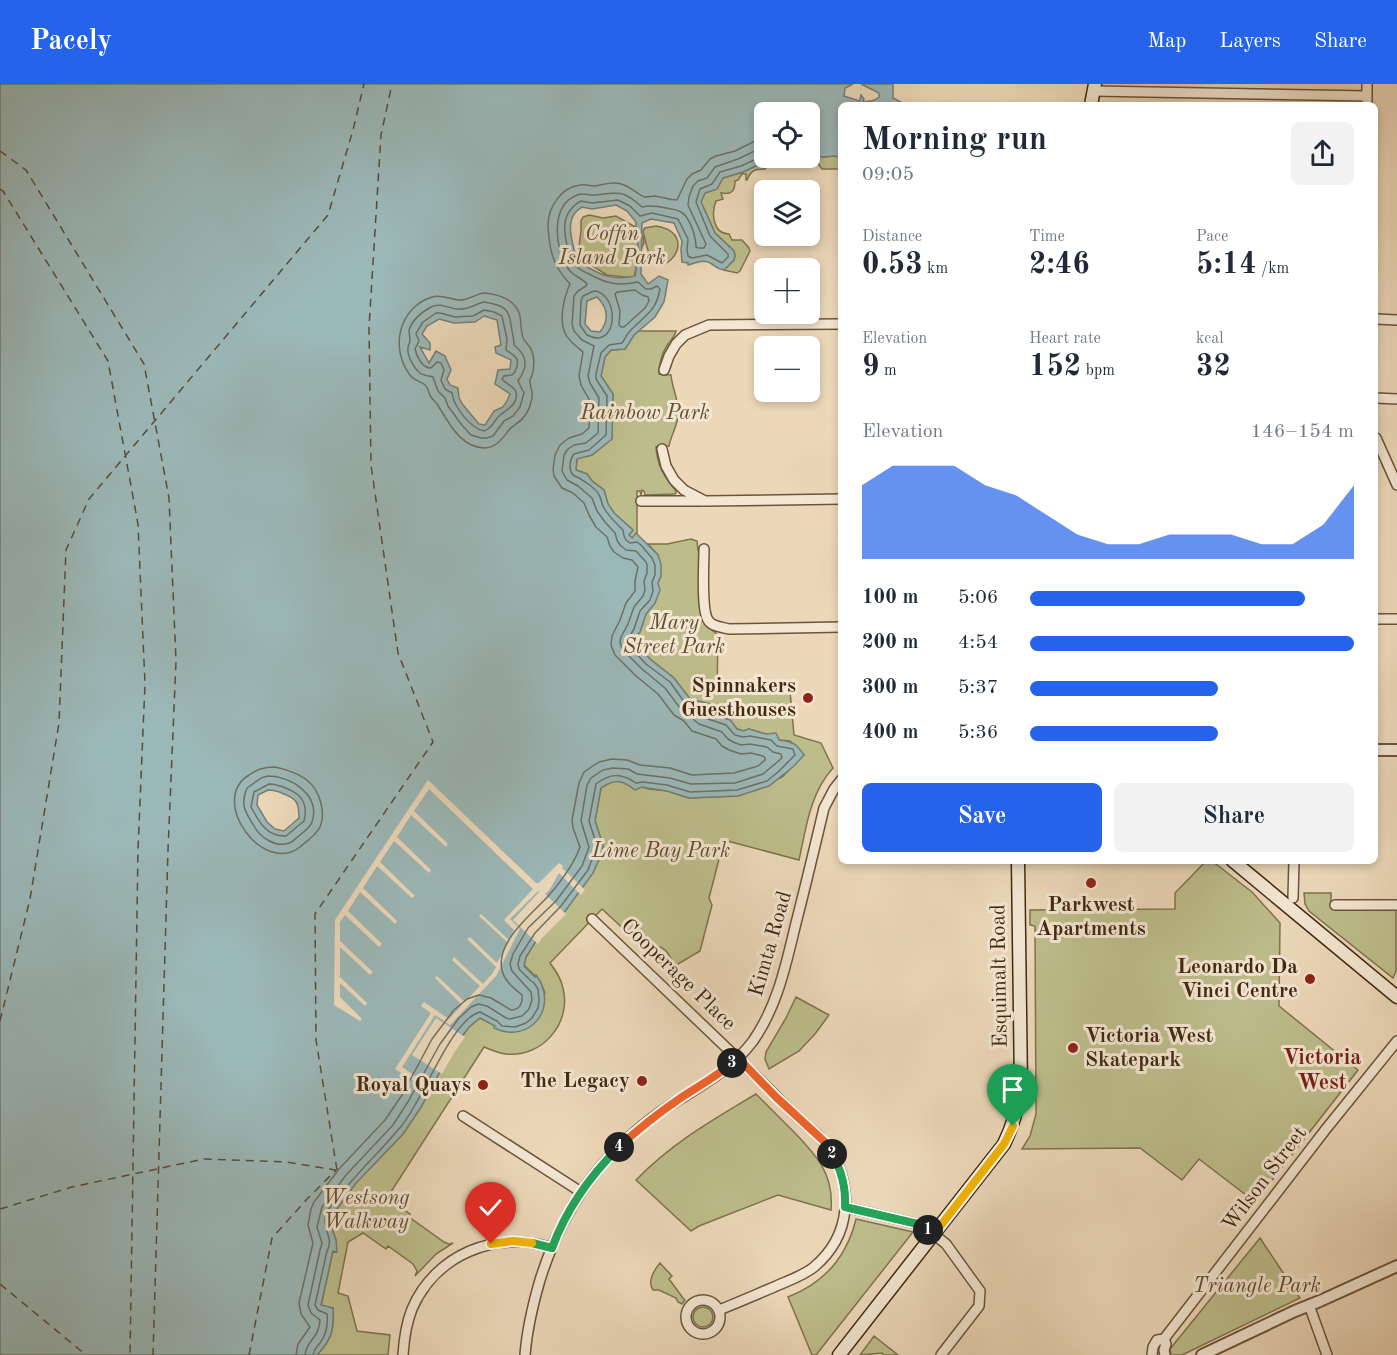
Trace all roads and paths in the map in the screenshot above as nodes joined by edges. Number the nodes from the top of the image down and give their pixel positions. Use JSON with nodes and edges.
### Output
{"nodes":[{"id":1,"x":1241,"y":84,"type":"edge"},
{"id":2,"x":1367,"y":84,"type":"edge"},
{"id":3,"x":1094,"y":88,"type":"edge"},
{"id":4,"x":1241,"y":95,"type":"junction"},
{"id":5,"x":1367,"y":101,"type":"edge"},
{"id":6,"x":1378,"y":319,"type":"edge"},
{"id":7,"x":1397,"y":320,"type":"edge"},
{"id":8,"x":838,"y":324,"type":"edge"},
{"id":9,"x":664,"y":370,"type":"dead end"},
{"id":10,"x":1378,"y":398,"type":"edge"},
{"id":11,"x":1397,"y":399,"type":"edge"},
{"id":12,"x":1378,"y":443,"type":"edge"},
{"id":13,"x":662,"y":449,"type":"dead end"},
{"id":14,"x":1397,"y":486,"type":"edge"},
{"id":15,"x":838,"y":499,"type":"edge"},
{"id":16,"x":641,"y":501,"type":"dead end"},
{"id":17,"x":705,"y":501,"type":"junction"},
{"id":18,"x":704,"y":549,"type":"dead end"},
{"id":19,"x":1378,"y":619,"type":"edge"},
{"id":20,"x":1397,"y":619,"type":"edge"},
{"id":21,"x":838,"y":627,"type":"edge"},
{"id":22,"x":1378,"y":750,"type":"edge"},
{"id":23,"x":1397,"y":750,"type":"edge"},
{"id":24,"x":838,"y":784,"type":"edge"},
{"id":25,"x":1018,"y":864,"type":"edge"},
{"id":26,"x":1237,"y":864,"type":"edge"},
{"id":27,"x":1294,"y":864,"type":"edge"},
{"id":28,"x":1293,"y":898,"type":"dead end"},
{"id":29,"x":1335,"y":905,"type":"dead end"},
{"id":30,"x":1397,"y":905,"type":"edge"},
{"id":31,"x":592,"y":919,"type":"dead end"},
{"id":32,"x":1397,"y":997,"type":"edge"},
{"id":33,"x":1397,"y":1041,"type":"edge"},
{"id":34,"x":738,"y":1058,"type":"junction"},
{"id":35,"x":463,"y":1116,"type":"dead end"},
{"id":36,"x":581,"y":1192,"type":"junction"},
{"id":37,"x":845,"y":1207,"type":"junction"},
{"id":38,"x":934,"y":1234,"type":"junction"},
{"id":39,"x":552,"y":1248,"type":"junction"},
{"id":40,"x":1397,"y":1266,"type":"edge"},
{"id":41,"x":1309,"y":1305,"type":"junction"},
{"id":42,"x":719,"y":1310,"type":"dead end"},
{"id":43,"x":1164,"y":1340,"type":"junction"},
{"id":44,"x":403,"y":1355,"type":"edge"},
{"id":45,"x":525,"y":1355,"type":"edge"},
{"id":46,"x":839,"y":1355,"type":"edge"},
{"id":47,"x":941,"y":1355,"type":"edge"},
{"id":48,"x":1152,"y":1355,"type":"edge"},
{"id":49,"x":1165,"y":1355,"type":"edge"},
{"id":50,"x":1203,"y":1355,"type":"edge"},
{"id":51,"x":1328,"y":1355,"type":"edge"}],
"edges":[{"from":1,"to":4,"type":"street"},
{"from":2,"to":5,"type":"street"},
{"from":3,"to":4,"type":"street"},
{"from":4,"to":5,"type":"street"},
{"from":6,"to":7,"type":"street"},
{"from":8,"to":9,"type":"street"},
{"from":10,"to":11,"type":"street"},
{"from":12,"to":14,"type":"street"},
{"from":13,"to":17,"type":"street"},
{"from":15,"to":17,"type":"street"},
{"from":16,"to":17,"type":"street"},
{"from":18,"to":21,"type":"street"},
{"from":19,"to":20,"type":"street"},
{"from":22,"to":23,"type":"street"},
{"from":24,"to":34,"type":"street","name":"Kimta Road"},
{"from":25,"to":38,"type":"main road","name":"Esquimalt Road"},
{"from":26,"to":32,"type":"main road"},
{"from":27,"to":28,"type":"street"},
{"from":29,"to":30,"type":"street"},
{"from":31,"to":34,"type":"street","name":"Cooperage Place"},
{"from":33,"to":43,"type":"street","name":"Wilson Street"},
{"from":34,"to":36,"type":"street","name":"Kimta Road"},
{"from":34,"to":37,"type":"street","name":"Cooperage Place"},
{"from":35,"to":36,"type":"street"},
{"from":36,"to":39,"type":"street","name":"Kimta Road"},
{"from":37,"to":38,"type":"street"},
{"from":37,"to":42,"type":"street","name":"Cooperage Place"},
{"from":38,"to":46,"type":"main road","name":"Esquimalt Road"},
{"from":38,"to":47,"type":"street"},
{"from":39,"to":44,"type":"street"},
{"from":39,"to":45,"type":"street","name":"Kimta Road"},
{"from":40,"to":41,"type":"street"},
{"from":41,"to":50,"type":"street"},
{"from":41,"to":51,"type":"street"},
{"from":43,"to":48,"type":"street","name":"Wilson Street"},
{"from":43,"to":49,"type":"street"}]}
